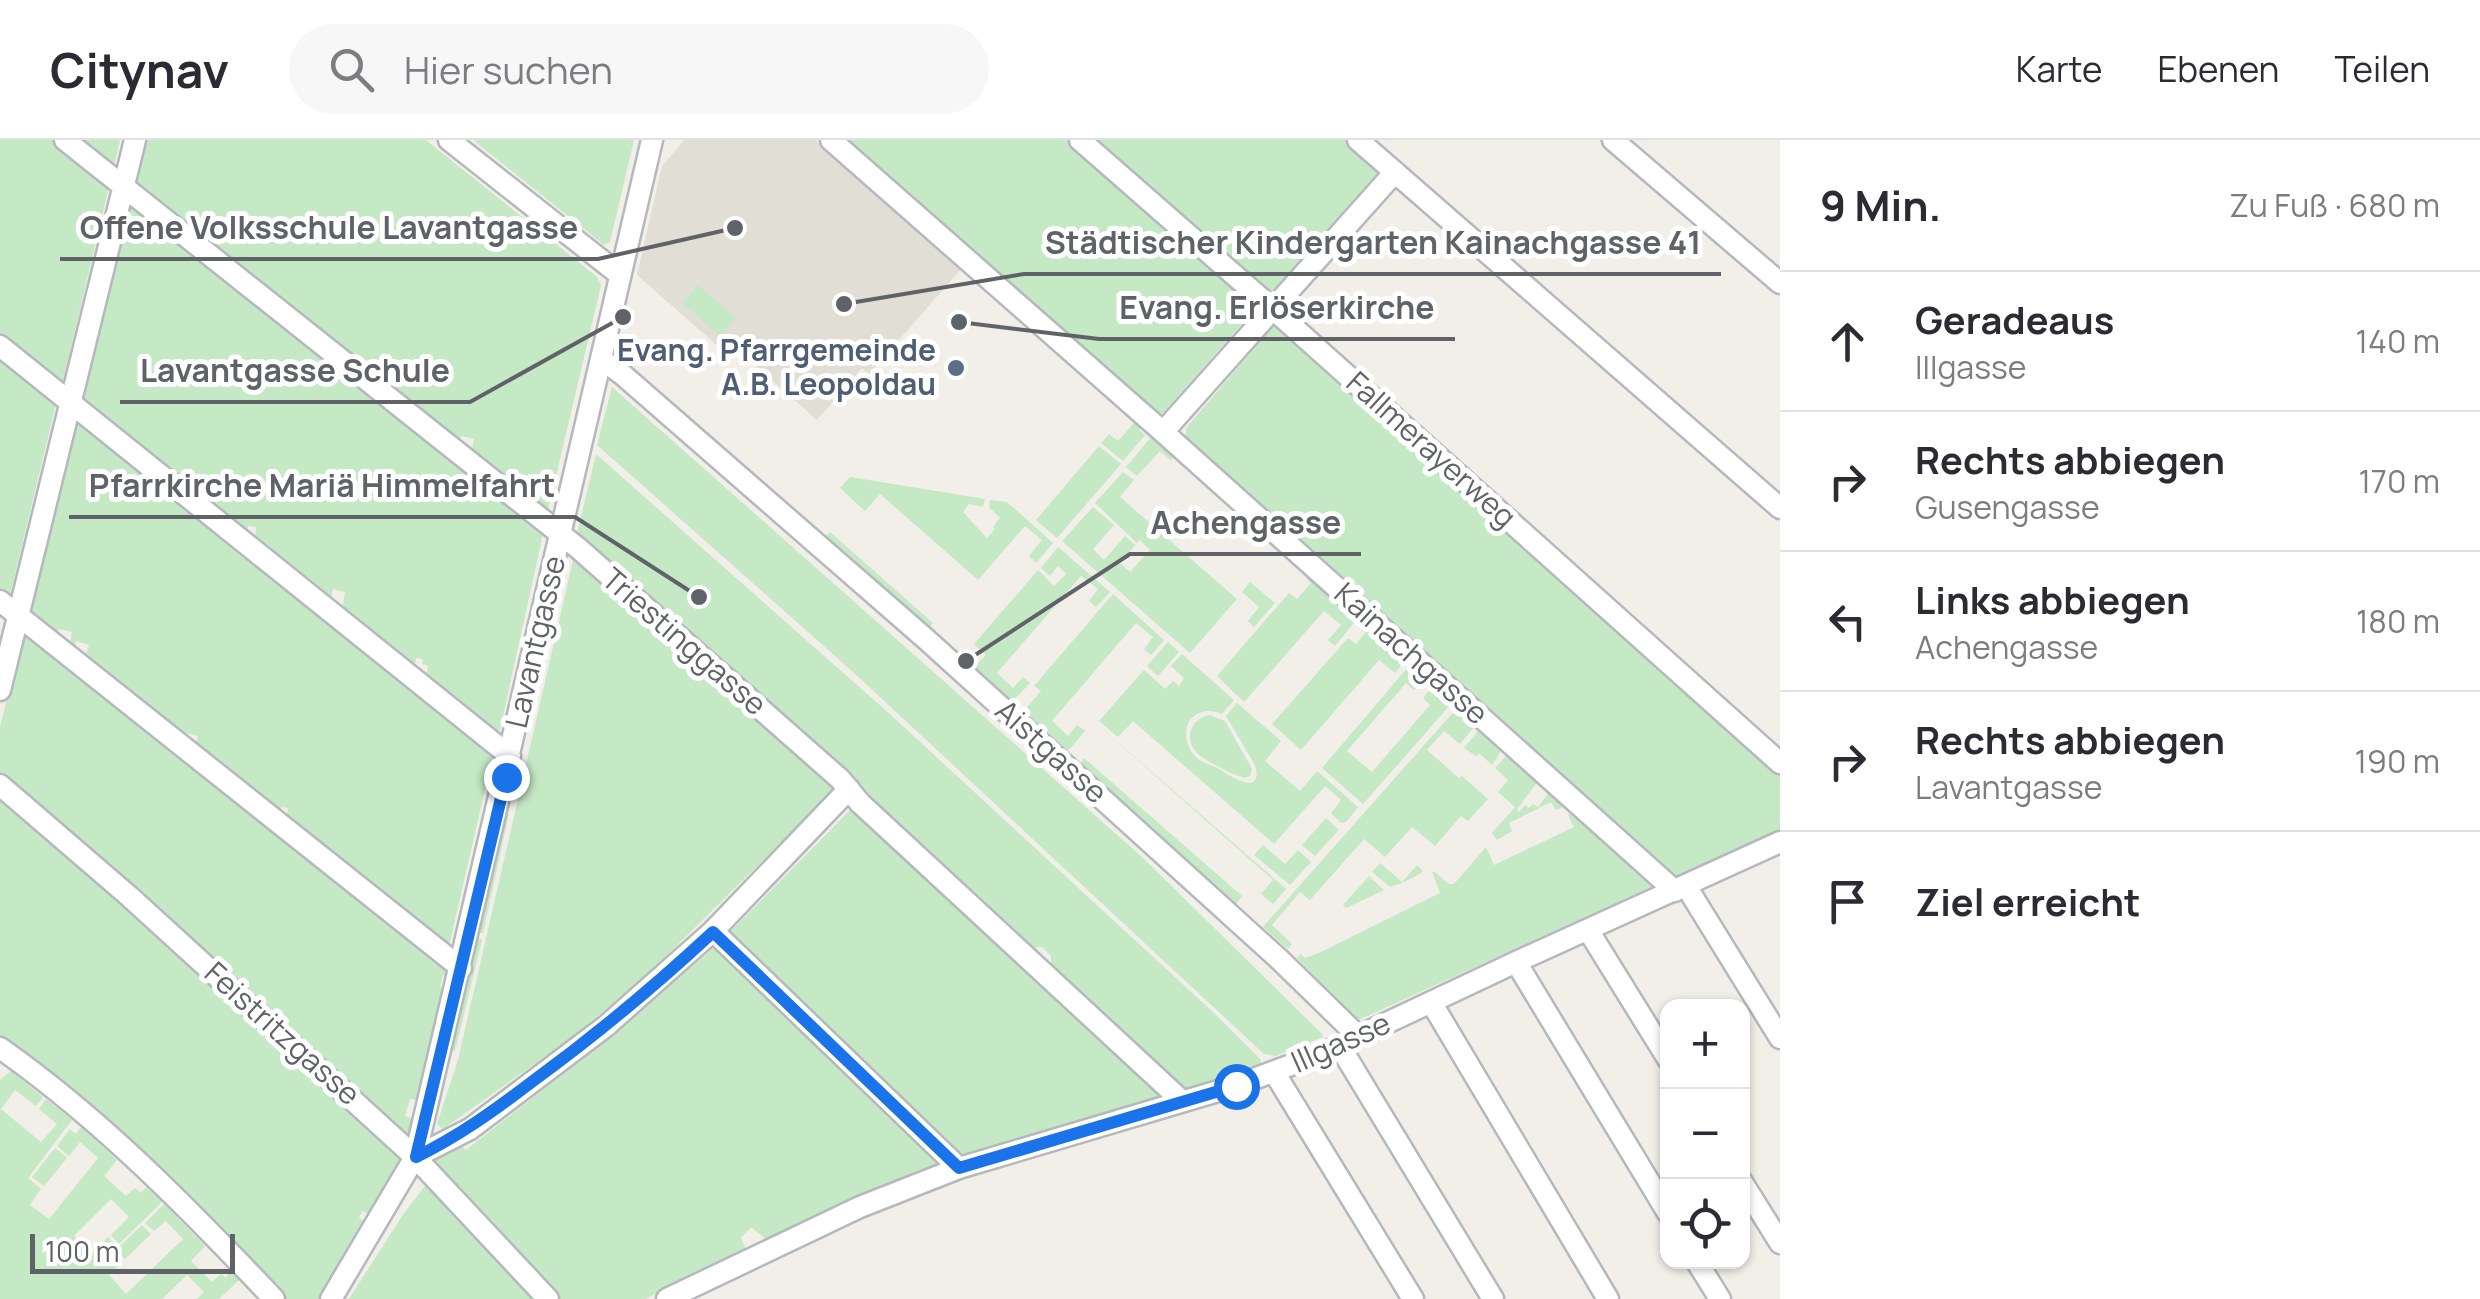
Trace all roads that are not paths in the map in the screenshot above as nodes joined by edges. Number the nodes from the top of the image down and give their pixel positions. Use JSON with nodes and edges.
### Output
{"nodes":[{"id":1,"x":65,"y":140,"type":"edge"},
{"id":2,"x":135,"y":140,"type":"edge"},
{"id":3,"x":449,"y":140,"type":"edge"},
{"id":4,"x":652,"y":140,"type":"edge"},
{"id":5,"x":831,"y":140,"type":"edge"},
{"id":6,"x":1080,"y":140,"type":"edge"},
{"id":7,"x":1358,"y":140,"type":"edge"},
{"id":8,"x":1612,"y":140,"type":"edge"},
{"id":9,"x":1395,"y":172,"type":"junction"},
{"id":10,"x":124,"y":186,"type":"junction"},
{"id":11,"x":620,"y":275,"type":"junction"},
{"id":12,"x":1780,"y":283,"type":"edge"},
{"id":13,"x":1273,"y":309,"type":"junction"},
{"id":14,"x":0,"y":346,"type":"edge"},
{"id":15,"x":600,"y":359,"type":"junction"},
{"id":16,"x":69,"y":402,"type":"junction"},
{"id":17,"x":1163,"y":432,"type":"junction"},
{"id":18,"x":1780,"y":508,"type":"edge"},
{"id":19,"x":560,"y":534,"type":"junction"},
{"id":20,"x":0,"y":601,"type":"edge"},
{"id":21,"x":18,"y":616,"type":"junction"},
{"id":22,"x":0,"y":690,"type":"edge"},
{"id":23,"x":510,"y":756,"type":"junction"},
{"id":24,"x":1780,"y":763,"type":"edge"},
{"id":25,"x":0,"y":785,"type":"edge"},
{"id":26,"x":849,"y":790,"type":"junction"},
{"id":27,"x":1780,"y":842,"type":"edge"},
{"id":28,"x":1680,"y":889,"type":"junction"},
{"id":29,"x":1588,"y":930,"type":"junction"},
{"id":30,"x":713,"y":932,"type":"junction"},
{"id":31,"x":1516,"y":962,"type":"junction"},
{"id":32,"x":461,"y":968,"type":"junction"},
{"id":33,"x":1432,"y":1002,"type":"junction"},
{"id":34,"x":1780,"y":1038,"type":"edge"},
{"id":35,"x":1348,"y":1041,"type":"junction"},
{"id":36,"x":1660,"y":1047,"type":"edge"},
{"id":37,"x":0,"y":1048,"type":"edge"},
{"id":38,"x":1274,"y":1072,"type":"junction"},
{"id":39,"x":1182,"y":1100,"type":"junction"},
{"id":40,"x":416,"y":1157,"type":"junction"},
{"id":41,"x":959,"y":1168,"type":"junction"},
{"id":42,"x":1750,"y":1195,"type":"edge"},
{"id":43,"x":1660,"y":1200,"type":"edge"},
{"id":44,"x":1780,"y":1243,"type":"edge"},
{"id":45,"x":1701,"y":1269,"type":"edge"},
{"id":46,"x":274,"y":1299,"type":"edge"},
{"id":47,"x":330,"y":1299,"type":"edge"},
{"id":48,"x":548,"y":1299,"type":"edge"},
{"id":49,"x":667,"y":1299,"type":"edge"},
{"id":50,"x":1413,"y":1299,"type":"edge"},
{"id":51,"x":1493,"y":1299,"type":"edge"},
{"id":52,"x":1608,"y":1299,"type":"edge"},
{"id":53,"x":1720,"y":1299,"type":"edge"}],
"edges":[{"from":1,"to":10,"type":"street","name":"Triestinggasse"},
{"from":2,"to":10,"type":"street"},
{"from":3,"to":11,"type":"street"},
{"from":4,"to":11,"type":"street","name":"Lavantgasse"},
{"from":5,"to":17,"type":"street","name":"Kainachgasse"},
{"from":6,"to":13,"type":"street","name":"Fallmerayerweg"},
{"from":7,"to":9,"type":"street"},
{"from":8,"to":12,"type":"street"},
{"from":9,"to":13,"type":"street"},
{"from":9,"to":18,"type":"street"},
{"from":10,"to":16,"type":"street"},
{"from":10,"to":19,"type":"street","name":"Triestinggasse"},
{"from":11,"to":15,"type":"street","name":"Lavantgasse"},
{"from":13,"to":17,"type":"street"},
{"from":13,"to":24,"type":"street","name":"Fallmerayerweg"},
{"from":14,"to":16,"type":"street"},
{"from":15,"to":19,"type":"street","name":"Lavantgasse"},
{"from":15,"to":35,"type":"street","name":"Aistgasse"},
{"from":16,"to":21,"type":"street"},
{"from":16,"to":23,"type":"street"},
{"from":17,"to":28,"type":"street","name":"Kainachgasse"},
{"from":19,"to":23,"type":"street","name":"Lavantgasse"},
{"from":19,"to":26,"type":"street","name":"Triestinggasse"},
{"from":20,"to":21,"type":"street"},
{"from":21,"to":22,"type":"street"},
{"from":21,"to":32,"type":"street"},
{"from":23,"to":32,"type":"street","name":"Lavantgasse"},
{"from":25,"to":40,"type":"street","name":"Feistritzgasse"},
{"from":26,"to":30,"type":"street"},
{"from":26,"to":39,"type":"street","name":"Triestinggasse"},
{"from":27,"to":28,"type":"street","name":"Illgasse"},
{"from":28,"to":29,"type":"street","name":"Illgasse"},
{"from":28,"to":34,"type":"street","name":"Kainachgasse"},
{"from":29,"to":31,"type":"street","name":"Illgasse"},
{"from":29,"to":36,"type":"street"},
{"from":30,"to":40,"type":"street"},
{"from":30,"to":41,"type":"street"},
{"from":31,"to":33,"type":"street","name":"Illgasse"},
{"from":31,"to":43,"type":"street"},
{"from":32,"to":40,"type":"street","name":"Lavantgasse"},
{"from":33,"to":35,"type":"street","name":"Illgasse"},
{"from":33,"to":52,"type":"street"},
{"from":35,"to":38,"type":"street","name":"Illgasse"},
{"from":35,"to":51,"type":"street","name":"Aistgasse"},
{"from":37,"to":46,"type":"street"},
{"from":38,"to":39,"type":"street","name":"Illgasse"},
{"from":38,"to":50,"type":"street"},
{"from":39,"to":41,"type":"street","name":"Illgasse"},
{"from":40,"to":47,"type":"street","name":"Lavantgasse"},
{"from":40,"to":48,"type":"street","name":"Feistritzgasse"},
{"from":41,"to":49,"type":"street","name":"Illgasse"},
{"from":42,"to":44,"type":"street"},
{"from":45,"to":53,"type":"street"}]}
